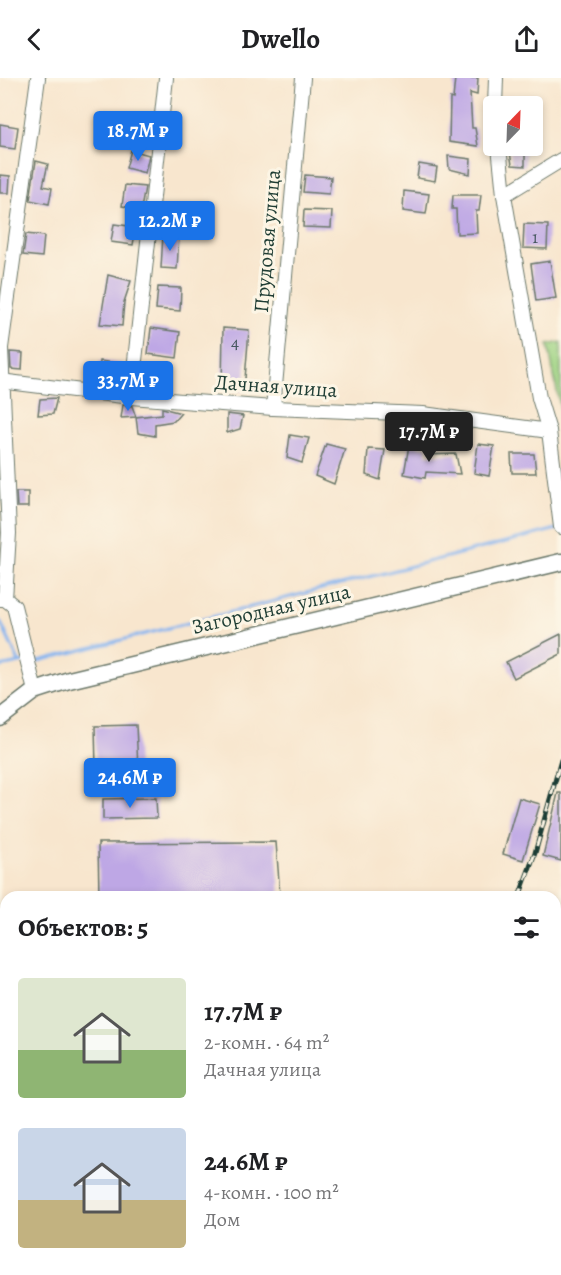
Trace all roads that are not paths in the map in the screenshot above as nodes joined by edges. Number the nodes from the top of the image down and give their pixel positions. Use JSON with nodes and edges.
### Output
{"nodes":[{"id":1,"x":38,"y":78,"type":"edge"},
{"id":2,"x":166,"y":78,"type":"edge"},
{"id":3,"x":303,"y":78,"type":"edge"},
{"id":4,"x":496,"y":78,"type":"edge"},
{"id":5,"x":495,"y":96,"type":"edge"},
{"id":6,"x":500,"y":156,"type":"edge"},
{"id":7,"x":561,"y":160,"type":"edge"},
{"id":8,"x":504,"y":195,"type":"junction"},
{"id":9,"x":1,"y":381,"type":"edge"},
{"id":10,"x":131,"y":396,"type":"junction"},
{"id":11,"x":273,"y":408,"type":"junction"},
{"id":12,"x":549,"y":431,"type":"junction"},
{"id":13,"x":561,"y":526,"type":"edge"},
{"id":14,"x":561,"y":562,"type":"edge"},
{"id":15,"x":3,"y":599,"type":"edge"},
{"id":16,"x":34,"y":691,"type":"junction"},
{"id":17,"x":0,"y":718,"type":"edge"}],
"edges":[{"from":1,"to":9,"type":"street"},
{"from":2,"to":10,"type":"street"},
{"from":3,"to":11,"type":"street","name":"Прудовая улица"},
{"from":4,"to":5,"type":"street"},
{"from":6,"to":8,"type":"street"},
{"from":7,"to":8,"type":"street"},
{"from":8,"to":12,"type":"street"},
{"from":9,"to":10,"type":"street","name":"Дачная улица"},
{"from":9,"to":15,"type":"street"},
{"from":10,"to":11,"type":"street","name":"Дачная улица"},
{"from":11,"to":12,"type":"street","name":"Дачная улица"},
{"from":12,"to":13,"type":"street"},
{"from":14,"to":16,"type":"main road","name":"Загородная улица"},
{"from":15,"to":16,"type":"street"},
{"from":16,"to":17,"type":"main road","name":"Загородная улица"}]}
